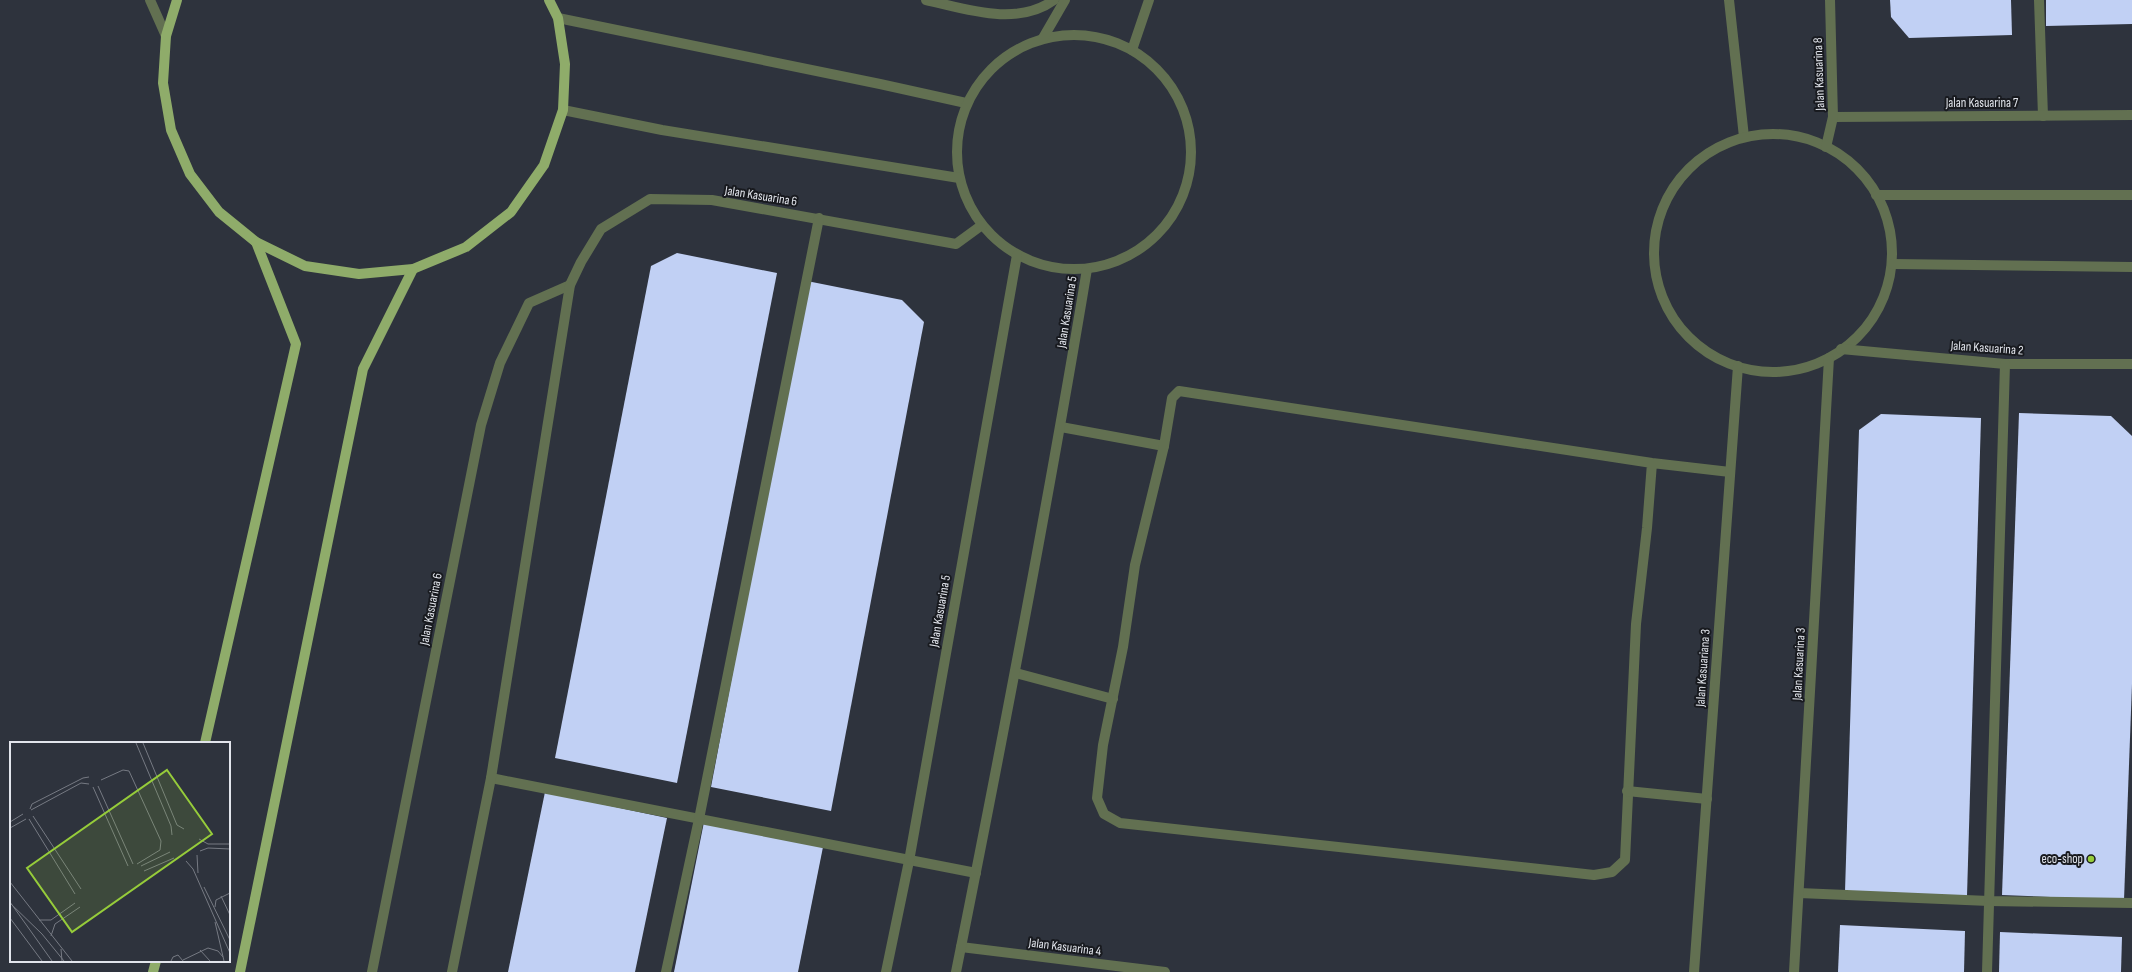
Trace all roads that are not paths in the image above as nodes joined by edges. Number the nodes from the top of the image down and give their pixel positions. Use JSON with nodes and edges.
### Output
{"nodes":[{"id":1,"x":150,"y":0,"type":"edge"},
{"id":2,"x":177,"y":0,"type":"edge"},
{"id":3,"x":549,"y":0,"type":"edge"},
{"id":4,"x":926,"y":0,"type":"edge"},
{"id":5,"x":1054,"y":0,"type":"edge"},
{"id":6,"x":1065,"y":0,"type":"edge"},
{"id":7,"x":1149,"y":0,"type":"edge"},
{"id":8,"x":1729,"y":0,"type":"edge"},
{"id":9,"x":1830,"y":0,"type":"edge"},
{"id":10,"x":2039,"y":0,"type":"edge"},
{"id":11,"x":558,"y":18,"type":"junction"},
{"id":12,"x":166,"y":36,"type":"junction"},
{"id":13,"x":1043,"y":38,"type":"junction"},
{"id":14,"x":1132,"y":50,"type":"junction"},
{"id":15,"x":966,"y":103,"type":"junction"},
{"id":16,"x":563,"y":110,"type":"junction"},
{"id":17,"x":2132,"y":115,"type":"edge"},
{"id":18,"x":2043,"y":116,"type":"junction"},
{"id":19,"x":1833,"y":117,"type":"junction"},
{"id":20,"x":1744,"y":137,"type":"junction"},
{"id":21,"x":1826,"y":147,"type":"junction"},
{"id":22,"x":959,"y":178,"type":"junction"},
{"id":23,"x":1876,"y":194,"type":"junction"},
{"id":24,"x":2132,"y":195,"type":"edge"},
{"id":25,"x":818,"y":218,"type":"junction"},
{"id":26,"x":982,"y":225,"type":"junction"},
{"id":27,"x":256,"y":242,"type":"junction"},
{"id":28,"x":1017,"y":255,"type":"junction"},
{"id":29,"x":1892,"y":264,"type":"junction"},
{"id":30,"x":2132,"y":267,"type":"edge"},
{"id":31,"x":413,"y":269,"type":"junction"},
{"id":32,"x":1087,"y":269,"type":"junction"},
{"id":33,"x":570,"y":285,"type":"junction"},
{"id":34,"x":1841,"y":349,"type":"junction"},
{"id":35,"x":1830,"y":358,"type":"junction"},
{"id":36,"x":2005,"y":364,"type":"junction"},
{"id":37,"x":2132,"y":364,"type":"edge"},
{"id":38,"x":1738,"y":366,"type":"junction"},
{"id":39,"x":1061,"y":427,"type":"junction"},
{"id":40,"x":1164,"y":446,"type":"junction"},
{"id":41,"x":1652,"y":463,"type":"junction"},
{"id":42,"x":1730,"y":472,"type":"junction"},
{"id":43,"x":1016,"y":673,"type":"junction"},
{"id":44,"x":1113,"y":699,"type":"junction"},
{"id":45,"x":205,"y":742,"type":"edge"},
{"id":46,"x":491,"y":778,"type":"junction"},
{"id":47,"x":1627,"y":791,"type":"junction"},
{"id":48,"x":1707,"y":798,"type":"junction"},
{"id":49,"x":699,"y":819,"type":"junction"},
{"id":50,"x":909,"y":860,"type":"junction"},
{"id":51,"x":976,"y":873,"type":"junction"},
{"id":52,"x":1799,"y":893,"type":"junction"},
{"id":53,"x":1989,"y":901,"type":"junction"},
{"id":54,"x":2132,"y":903,"type":"edge"},
{"id":55,"x":961,"y":947,"type":"junction"},
{"id":56,"x":156,"y":962,"type":"edge"},
{"id":57,"x":153,"y":972,"type":"edge"},
{"id":58,"x":240,"y":972,"type":"edge"},
{"id":59,"x":372,"y":972,"type":"edge"},
{"id":60,"x":452,"y":972,"type":"edge"},
{"id":61,"x":666,"y":972,"type":"edge"},
{"id":62,"x":886,"y":972,"type":"edge"},
{"id":63,"x":956,"y":972,"type":"edge"},
{"id":64,"x":1165,"y":972,"type":"edge"},
{"id":65,"x":1694,"y":972,"type":"edge"},
{"id":66,"x":1794,"y":972,"type":"edge"},
{"id":67,"x":1987,"y":972,"type":"edge"}],
"edges":[{"from":1,"to":12,"type":"street"},
{"from":2,"to":12,"type":"main road"},
{"from":3,"to":11,"type":"main road"},
{"from":4,"to":5,"type":"street"},
{"from":6,"to":13,"type":"street"},
{"from":7,"to":14,"type":"street"},
{"from":8,"to":20,"type":"street"},
{"from":9,"to":19,"type":"street","name":"Jalan Kasuarina 8"},
{"from":10,"to":18,"type":"street"},
{"from":11,"to":15,"type":"street"},
{"from":11,"to":16,"type":"main road"},
{"from":12,"to":27,"type":"main road"},
{"from":13,"to":14,"type":"street"},
{"from":13,"to":15,"type":"street"},
{"from":14,"to":32,"type":"street"},
{"from":15,"to":22,"type":"street"},
{"from":16,"to":22,"type":"street"},
{"from":16,"to":31,"type":"main road"},
{"from":17,"to":18,"type":"street","name":"Jalan Kasuarina 7"},
{"from":18,"to":19,"type":"street","name":"Jalan Kasuarina 7"},
{"from":19,"to":21,"type":"street","name":"Jalan Kasuarina 8"},
{"from":20,"to":21,"type":"street"},
{"from":20,"to":38,"type":"street"},
{"from":21,"to":23,"type":"street"},
{"from":22,"to":26,"type":"street"},
{"from":23,"to":24,"type":"street"},
{"from":23,"to":29,"type":"street"},
{"from":25,"to":26,"type":"street","name":"Jalan Kasuarina 6"},
{"from":25,"to":33,"type":"street","name":"Jalan Kasuarina 6"},
{"from":25,"to":49,"type":"street"},
{"from":26,"to":28,"type":"street"},
{"from":27,"to":31,"type":"main road"},
{"from":27,"to":45,"type":"main road"},
{"from":28,"to":32,"type":"street"},
{"from":28,"to":50,"type":"street","name":"Jalan Kasuarina 5"},
{"from":29,"to":30,"type":"street"},
{"from":29,"to":34,"type":"street"},
{"from":31,"to":58,"type":"main road"},
{"from":32,"to":39,"type":"street","name":"Jalan Kasuarina 5"},
{"from":33,"to":46,"type":"street","name":"Jalan Kasuarina 6"},
{"from":33,"to":59,"type":"street","name":"Jalan Kasuarina 6"},
{"from":34,"to":35,"type":"street"},
{"from":34,"to":36,"type":"street","name":"Jalan Kasuarina 2"},
{"from":35,"to":38,"type":"street"},
{"from":35,"to":52,"type":"street","name":"Jalan Kasuarina 3"},
{"from":36,"to":37,"type":"street","name":"Jalan Kasuarina 2"},
{"from":36,"to":53,"type":"street"},
{"from":38,"to":42,"type":"street","name":"Jalan Kasuariana 3"},
{"from":39,"to":40,"type":"street"},
{"from":39,"to":43,"type":"street","name":"Jalan Kasuarina 5"},
{"from":40,"to":41,"type":"street"},
{"from":40,"to":44,"type":"street"},
{"from":41,"to":42,"type":"street"},
{"from":41,"to":47,"type":"street"},
{"from":42,"to":48,"type":"street","name":"Jalan Kasuariana 3"},
{"from":43,"to":44,"type":"street"},
{"from":43,"to":51,"type":"street","name":"Jalan Kasuarina 5"},
{"from":44,"to":47,"type":"street"},
{"from":46,"to":49,"type":"street"},
{"from":46,"to":60,"type":"street","name":"Jalan Kasuarina 6"},
{"from":47,"to":48,"type":"street"},
{"from":48,"to":65,"type":"street","name":"Jalan Kasuariana 3"},
{"from":49,"to":50,"type":"street"},
{"from":49,"to":61,"type":"street"},
{"from":50,"to":51,"type":"street"},
{"from":50,"to":62,"type":"street","name":"Jalan Kasuarina 5"},
{"from":51,"to":55,"type":"street","name":"Jalan Kasuarina 5"},
{"from":52,"to":53,"type":"street"},
{"from":52,"to":66,"type":"street","name":"Jalan Kasuarina 3"},
{"from":53,"to":54,"type":"street"},
{"from":53,"to":67,"type":"street"},
{"from":55,"to":63,"type":"street","name":"Jalan Kasuarina 5"},
{"from":55,"to":64,"type":"street","name":"Jalan Kasuarina 4"},
{"from":56,"to":57,"type":"main road"}]}
